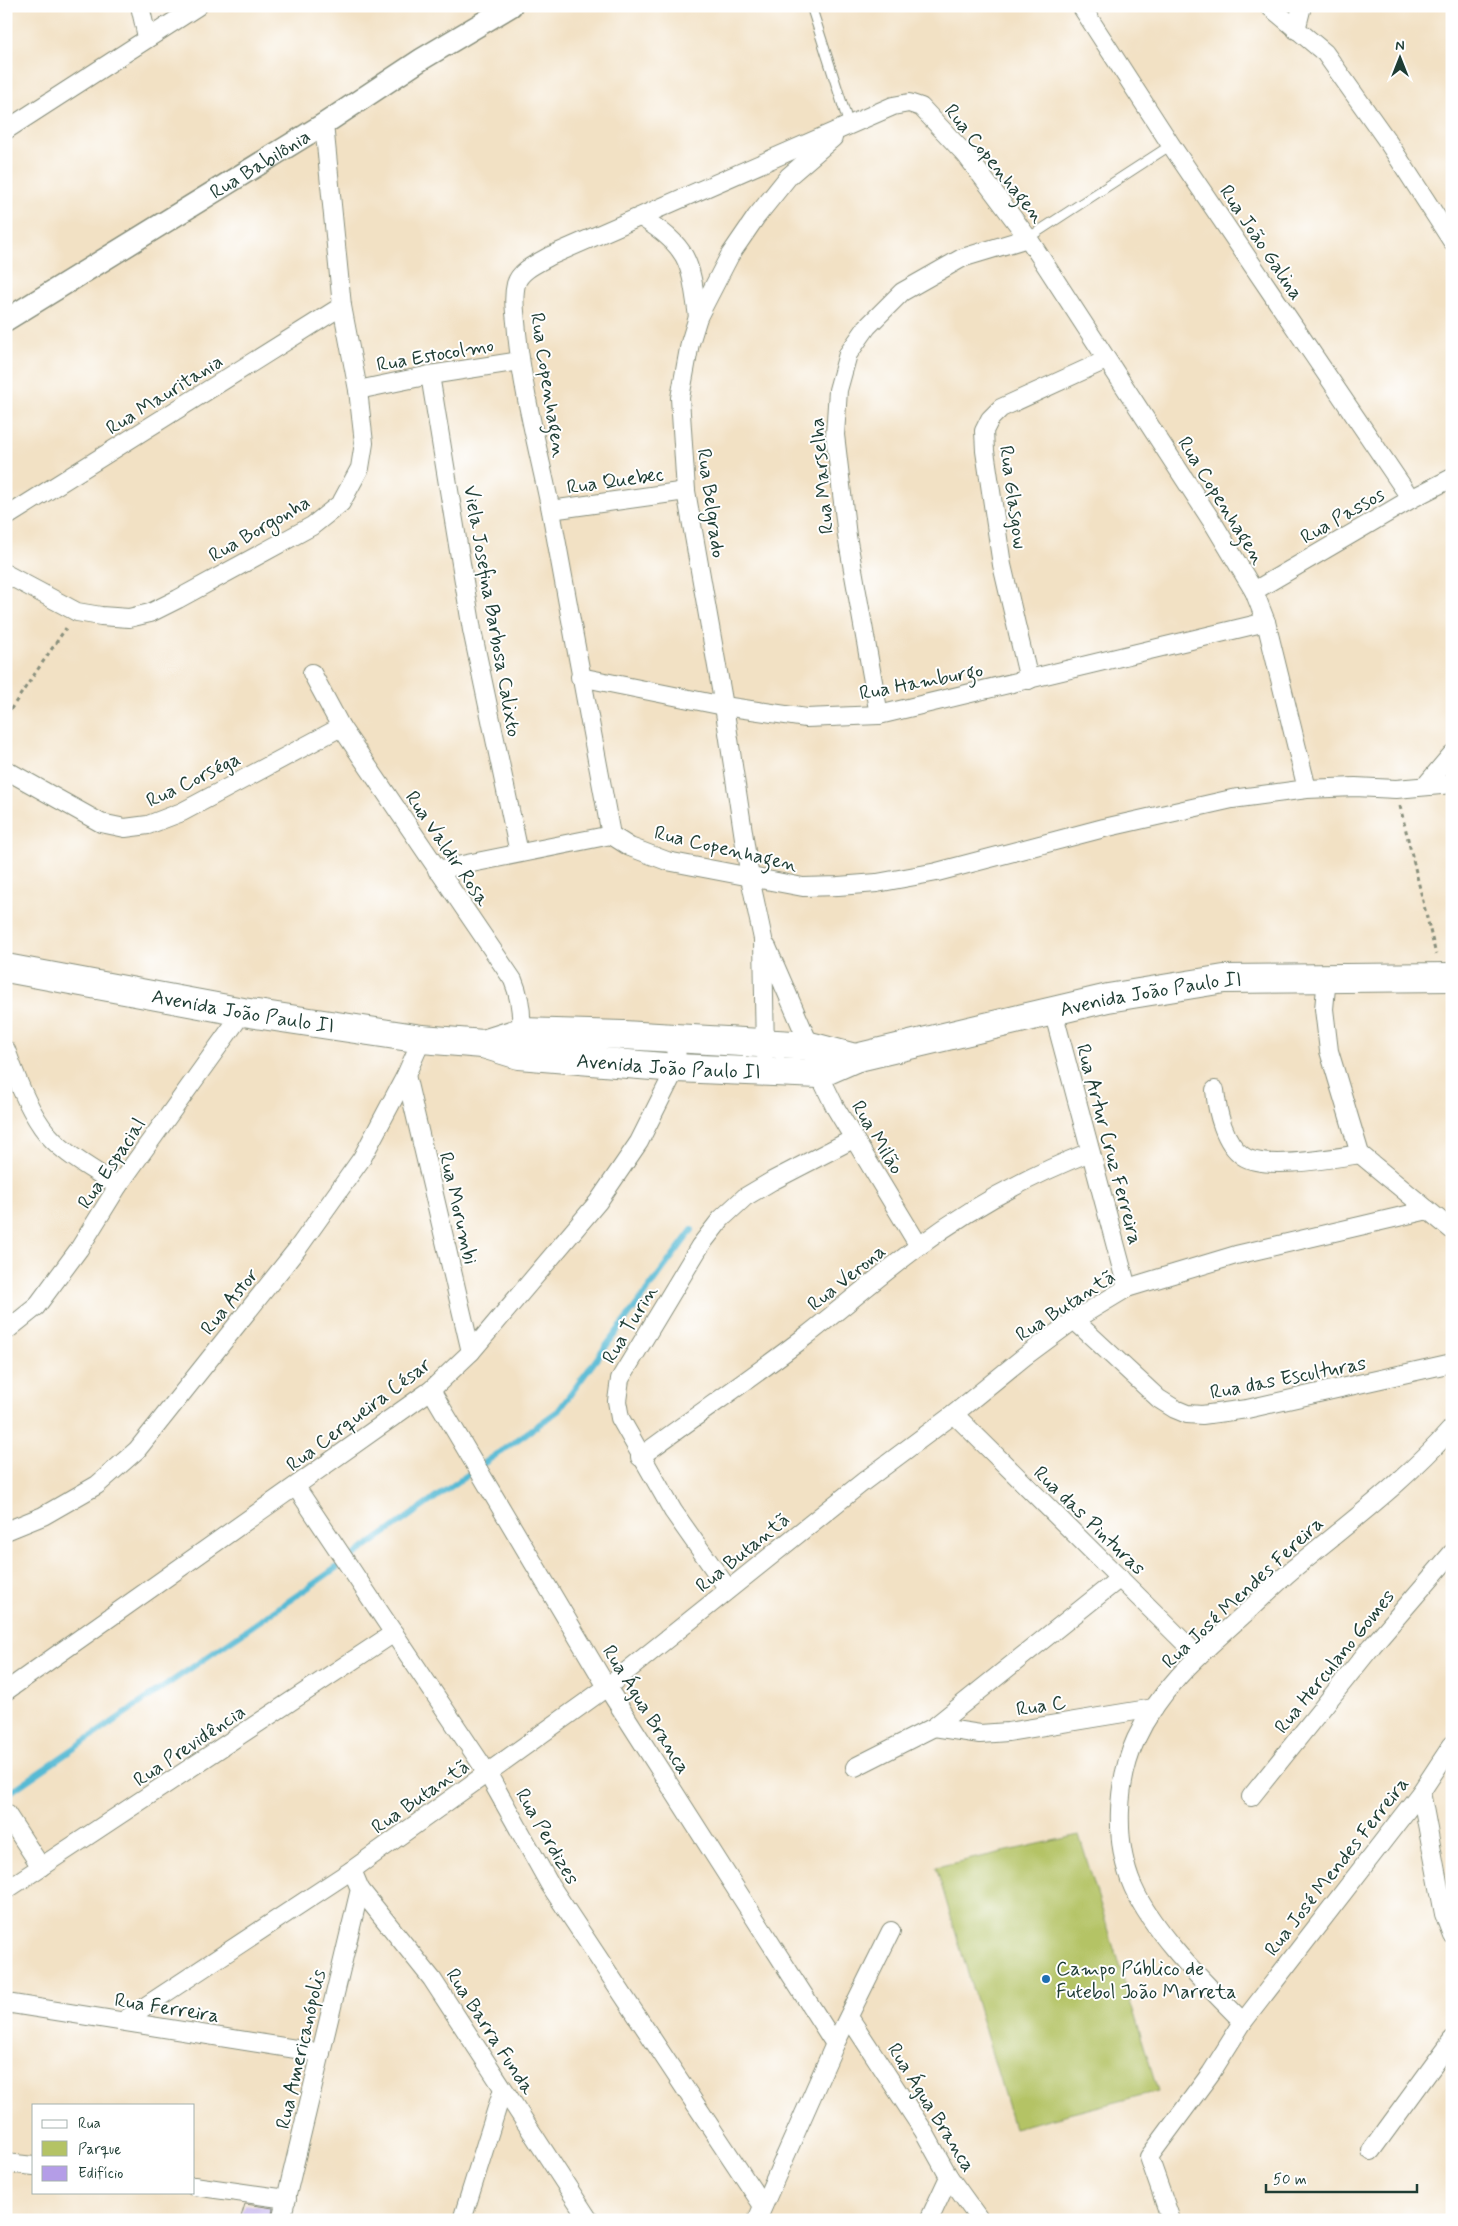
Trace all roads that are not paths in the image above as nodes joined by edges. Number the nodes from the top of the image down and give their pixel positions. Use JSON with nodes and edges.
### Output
{"nodes":[{"id":1,"x":140,"y":6,"type":"edge"},
{"id":2,"x":198,"y":6,"type":"edge"},
{"id":3,"x":510,"y":6,"type":"edge"},
{"id":4,"x":811,"y":6,"type":"edge"},
{"id":5,"x":1081,"y":6,"type":"edge"},
{"id":6,"x":1269,"y":6,"type":"edge"},
{"id":7,"x":1302,"y":6,"type":"edge"},
{"id":8,"x":1296,"y":30,"type":"junction"},
{"id":9,"x":147,"y":37,"type":"junction"},
{"id":10,"x":324,"y":124,"type":"junction"},
{"id":11,"x":849,"y":125,"type":"junction"},
{"id":12,"x":6,"y":130,"type":"edge"},
{"id":13,"x":1171,"y":146,"type":"junction"},
{"id":14,"x":641,"y":217,"type":"junction"},
{"id":15,"x":1028,"y":238,"type":"junction"},
{"id":16,"x":1452,"y":241,"type":"edge"},
{"id":17,"x":342,"y":306,"type":"junction"},
{"id":18,"x":698,"y":317,"type":"junction"},
{"id":19,"x":6,"y":320,"type":"edge"},
{"id":20,"x":1106,"y":360,"type":"junction"},
{"id":21,"x":520,"y":361,"type":"junction"},
{"id":22,"x":430,"y":375,"type":"junction"},
{"id":23,"x":358,"y":390,"type":"junction"},
{"id":24,"x":1452,"y":478,"type":"edge"},
{"id":25,"x":686,"y":491,"type":"junction"},
{"id":26,"x":1411,"y":499,"type":"junction"},
{"id":27,"x":550,"y":510,"type":"junction"},
{"id":28,"x":6,"y":517,"type":"edge"},
{"id":29,"x":6,"y":574,"type":"edge"},
{"id":30,"x":1254,"y":591,"type":"junction"},
{"id":31,"x":1266,"y":622,"type":"junction"},
{"id":32,"x":312,"y":673,"type":"dead end"},
{"id":33,"x":580,"y":677,"type":"junction"},
{"id":34,"x":1029,"y":680,"type":"junction"},
{"id":35,"x":724,"y":706,"type":"junction"},
{"id":36,"x":879,"y":715,"type":"junction"},
{"id":37,"x":341,"y":727,"type":"junction"},
{"id":38,"x":1452,"y":754,"type":"edge"},
{"id":39,"x":6,"y":770,"type":"edge"},
{"id":40,"x":1452,"y":784,"type":"edge"},
{"id":41,"x":1425,"y":786,"type":"junction"},
{"id":42,"x":1307,"y":789,"type":"junction"},
{"id":43,"x":611,"y":835,"type":"junction"},
{"id":44,"x":519,"y":853,"type":"junction"},
{"id":45,"x":437,"y":870,"type":"junction"},
{"id":46,"x":750,"y":878,"type":"junction"},
{"id":47,"x":763,"y":938,"type":"junction"},
{"id":48,"x":6,"y":968,"type":"edge"},
{"id":49,"x":1327,"y":977,"type":"junction"},
{"id":50,"x":1447,"y":977,"type":"edge"},
{"id":51,"x":243,"y":1012,"type":"junction"},
{"id":52,"x":1053,"y":1012,"type":"junction"},
{"id":53,"x":422,"y":1039,"type":"junction"},
{"id":54,"x":678,"y":1039,"type":"junction"},
{"id":55,"x":520,"y":1043,"type":"junction"},
{"id":56,"x":765,"y":1043,"type":"junction"},
{"id":57,"x":810,"y":1046,"type":"junction"},
{"id":58,"x":6,"y":1050,"type":"edge"},
{"id":59,"x":855,"y":1058,"type":"junction"},
{"id":60,"x":676,"y":1068,"type":"junction"},
{"id":61,"x":765,"y":1071,"type":"junction"},
{"id":62,"x":819,"y":1074,"type":"junction"},
{"id":63,"x":406,"y":1075,"type":"junction"},
{"id":64,"x":1215,"y":1090,"type":"dead end"},
{"id":65,"x":853,"y":1139,"type":"junction"},
{"id":66,"x":1090,"y":1152,"type":"junction"},
{"id":67,"x":1360,"y":1154,"type":"junction"},
{"id":68,"x":118,"y":1186,"type":"junction"},
{"id":69,"x":1428,"y":1210,"type":"junction"},
{"id":70,"x":1452,"y":1230,"type":"edge"},
{"id":71,"x":919,"y":1246,"type":"junction"},
{"id":72,"x":1127,"y":1288,"type":"junction"},
{"id":73,"x":1074,"y":1320,"type":"junction"},
{"id":74,"x":6,"y":1331,"type":"edge"},
{"id":75,"x":471,"y":1352,"type":"junction"},
{"id":76,"x":1452,"y":1363,"type":"edge"},
{"id":77,"x":431,"y":1390,"type":"junction"},
{"id":78,"x":954,"y":1414,"type":"junction"},
{"id":79,"x":1452,"y":1428,"type":"edge"},
{"id":80,"x":640,"y":1457,"type":"junction"},
{"id":81,"x":296,"y":1487,"type":"junction"},
{"id":82,"x":6,"y":1531,"type":"edge"},
{"id":83,"x":1452,"y":1553,"type":"edge"},
{"id":84,"x":1120,"y":1578,"type":"junction"},
{"id":85,"x":728,"y":1590,"type":"junction"},
{"id":86,"x":394,"y":1634,"type":"junction"},
{"id":87,"x":1198,"y":1656,"type":"junction"},
{"id":88,"x":607,"y":1687,"type":"junction"},
{"id":89,"x":6,"y":1691,"type":"edge"},
{"id":90,"x":1154,"y":1708,"type":"junction"},
{"id":91,"x":934,"y":1727,"type":"junction"},
{"id":92,"x":1452,"y":1746,"type":"edge"},
{"id":93,"x":856,"y":1767,"type":"dead end"},
{"id":94,"x":488,"y":1774,"type":"junction"},
{"id":95,"x":1421,"y":1792,"type":"junction"},
{"id":96,"x":1251,"y":1798,"type":"dead end"},
{"id":97,"x":6,"y":1813,"type":"edge"},
{"id":98,"x":41,"y":1867,"type":"junction"},
{"id":99,"x":352,"y":1870,"type":"junction"},
{"id":100,"x":360,"y":1889,"type":"junction"},
{"id":101,"x":6,"y":1890,"type":"edge"},
{"id":102,"x":891,"y":1931,"type":"dead end"},
{"id":103,"x":1452,"y":1935,"type":"edge"},
{"id":104,"x":6,"y":2003,"type":"edge"},
{"id":105,"x":849,"y":2017,"type":"junction"},
{"id":106,"x":123,"y":2021,"type":"junction"},
{"id":107,"x":1243,"y":2022,"type":"junction"},
{"id":108,"x":1452,"y":2040,"type":"edge"},
{"id":109,"x":835,"y":2044,"type":"junction"},
{"id":110,"x":321,"y":2053,"type":"junction"},
{"id":111,"x":503,"y":2090,"type":"junction"},
{"id":112,"x":1371,"y":2151,"type":"dead end"},
{"id":113,"x":6,"y":2163,"type":"edge"},
{"id":114,"x":32,"y":2166,"type":"edge"},
{"id":115,"x":949,"y":2177,"type":"junction"},
{"id":116,"x":195,"y":2186,"type":"edge"},
{"id":117,"x":287,"y":2199,"type":"junction"},
{"id":118,"x":760,"y":2213,"type":"edge"},
{"id":119,"x":281,"y":2220,"type":"edge"},
{"id":120,"x":462,"y":2220,"type":"edge"},
{"id":121,"x":589,"y":2220,"type":"edge"},
{"id":122,"x":929,"y":2220,"type":"edge"},
{"id":123,"x":980,"y":2220,"type":"edge"},
{"id":124,"x":1171,"y":2220,"type":"edge"}],
"edges":[{"from":1,"to":9,"type":"street"},
{"from":2,"to":9,"type":"street"},
{"from":3,"to":10,"type":"street","name":"Rua Babilônia"},
{"from":4,"to":11,"type":"lane"},
{"from":5,"to":13,"type":"street","name":"Rua João Galina"},
{"from":6,"to":8,"type":"street"},
{"from":7,"to":8,"type":"street"},
{"from":8,"to":16,"type":"street"},
{"from":9,"to":12,"type":"street"},
{"from":10,"to":17,"type":"street","name":"Rua Borgonha"},
{"from":10,"to":19,"type":"street","name":"Rua Babilônia"},
{"from":11,"to":14,"type":"street","name":"Rua Copenhagen"},
{"from":11,"to":15,"type":"street","name":"Rua Copenhagen"},
{"from":11,"to":18,"type":"street","name":"Rua Belgrado"},
{"from":13,"to":15,"type":"lane","name":"Rua Marselha"},
{"from":13,"to":26,"type":"street","name":"Rua João Galina"},
{"from":14,"to":18,"type":"street"},
{"from":14,"to":21,"type":"street","name":"Rua Copenhagen"},
{"from":15,"to":20,"type":"street","name":"Rua Copenhagen"},
{"from":15,"to":36,"type":"street","name":"Rua Marselha"},
{"from":17,"to":23,"type":"street","name":"Rua Borgonha"},
{"from":17,"to":28,"type":"street","name":"Rua Mauritania"},
{"from":18,"to":25,"type":"street","name":"Rua Belgrado"},
{"from":20,"to":30,"type":"street","name":"Rua Copenhagen"},
{"from":20,"to":34,"type":"street","name":"Rua Glasgow"},
{"from":21,"to":22,"type":"street","name":"Rua Estocolmo"},
{"from":21,"to":27,"type":"street","name":"Rua Copenhagen"},
{"from":22,"to":23,"type":"street","name":"Rua Estocolmo"},
{"from":22,"to":44,"type":"street","name":"Viela Josefina Barbosa Calixto"},
{"from":23,"to":29,"type":"street","name":"Rua Borgonha"},
{"from":24,"to":26,"type":"street","name":"Rua Passos"},
{"from":25,"to":27,"type":"street","name":"Rua Quebec"},
{"from":25,"to":35,"type":"street","name":"Rua Belgrado"},
{"from":26,"to":30,"type":"street","name":"Rua Passos"},
{"from":27,"to":33,"type":"street","name":"Rua Copenhagen"},
{"from":30,"to":31,"type":"street","name":"Rua Copenhagen"},
{"from":31,"to":34,"type":"street","name":"Rua Hamburgo"},
{"from":31,"to":42,"type":"street","name":"Rua Copenhagen"},
{"from":32,"to":37,"type":"street","name":"Rua Valdir Rosa"},
{"from":33,"to":35,"type":"street","name":"Rua Hamburgo"},
{"from":33,"to":43,"type":"street","name":"Rua Copenhagen"},
{"from":34,"to":36,"type":"street","name":"Rua Hamburgo"},
{"from":35,"to":36,"type":"street","name":"Rua Hamburgo"},
{"from":35,"to":46,"type":"street","name":"Rua Belgrado"},
{"from":37,"to":39,"type":"street","name":"Rua Corséga"},
{"from":37,"to":45,"type":"street","name":"Rua Valdir Rosa"},
{"from":38,"to":41,"type":"street"},
{"from":40,"to":41,"type":"street","name":"Rua Copenhagen"},
{"from":41,"to":42,"type":"street","name":"Rua Copenhagen"},
{"from":42,"to":46,"type":"street","name":"Rua Copenhagen"},
{"from":43,"to":44,"type":"street"},
{"from":43,"to":46,"type":"street","name":"Rua Copenhagen"},
{"from":44,"to":45,"type":"street"},
{"from":45,"to":55,"type":"street","name":"Rua Valdir Rosa"},
{"from":46,"to":47,"type":"street","name":"Rua Belgrado"},
{"from":47,"to":56,"type":"street","name":"Rua Belgrado"},
{"from":47,"to":57,"type":"street","name":"Rua Belgrado"},
{"from":48,"to":51,"type":"main road","name":"Avenida João Paulo II"},
{"from":49,"to":50,"type":"main road","name":"Avenida João Paulo II"},
{"from":49,"to":52,"type":"main road","name":"Avenida João Paulo II"},
{"from":49,"to":67,"type":"street"},
{"from":51,"to":53,"type":"main road","name":"Avenida João Paulo II"},
{"from":51,"to":68,"type":"street","name":"Rua Espacial"},
{"from":52,"to":59,"type":"main road","name":"Avenida João Paulo II"},
{"from":52,"to":66,"type":"street","name":"Rua Artur Cruz Ferreira"},
{"from":53,"to":55,"type":"main road","name":"Avenida João Paulo II"},
{"from":53,"to":63,"type":"street","name":"Rua Astor"},
{"from":54,"to":55,"type":"main road","name":"Avenida João Paulo II"},
{"from":54,"to":56,"type":"main road","name":"Avenida João Paulo II"},
{"from":54,"to":60,"type":"street","name":"Rua Cerqueira César"},
{"from":55,"to":60,"type":"main road","name":"Avenida João Paulo II"},
{"from":56,"to":57,"type":"main road","name":"Avenida João Paulo II"},
{"from":56,"to":61,"type":"street","name":"Rua Belgrado"},
{"from":57,"to":59,"type":"main road","name":"Avenida João Paulo II"},
{"from":57,"to":62,"type":"street","name":"Rua Milão"},
{"from":58,"to":68,"type":"street"},
{"from":59,"to":62,"type":"main road","name":"Avenida João Paulo II"},
{"from":60,"to":61,"type":"main road","name":"Avenida João Paulo II"},
{"from":60,"to":75,"type":"street","name":"Rua Cerqueira César"},
{"from":61,"to":62,"type":"main road","name":"Avenida João Paulo II"},
{"from":62,"to":65,"type":"street","name":"Rua Milão"},
{"from":63,"to":75,"type":"street","name":"Rua Morumbi"},
{"from":63,"to":82,"type":"street","name":"Rua Astor"},
{"from":64,"to":67,"type":"street"},
{"from":65,"to":71,"type":"street","name":"Rua Milão"},
{"from":65,"to":80,"type":"street","name":"Rua Turin"},
{"from":66,"to":71,"type":"street","name":"Rua Verona"},
{"from":66,"to":72,"type":"street","name":"Rua Artur Cruz Ferreira"},
{"from":67,"to":69,"type":"street"},
{"from":68,"to":74,"type":"street","name":"Rua Espacial"},
{"from":69,"to":70,"type":"street"},
{"from":69,"to":72,"type":"street","name":"Rua Butantã"},
{"from":71,"to":80,"type":"street","name":"Rua Verona"},
{"from":72,"to":73,"type":"street","name":"Rua Butantã"},
{"from":73,"to":76,"type":"street","name":"Rua das Esculturas"},
{"from":73,"to":78,"type":"street","name":"Rua Butantã"},
{"from":75,"to":77,"type":"street","name":"Rua Cerqueira César"},
{"from":77,"to":81,"type":"street","name":"Rua Cerqueira César"},
{"from":77,"to":88,"type":"street","name":"Rua Água Branca"},
{"from":78,"to":84,"type":"street","name":"Rua das Pinturas"},
{"from":78,"to":85,"type":"street","name":"Rua Butantã"},
{"from":79,"to":87,"type":"street","name":"Rua José Mendes Fereira"},
{"from":80,"to":85,"type":"street","name":"Rua Turin"},
{"from":81,"to":86,"type":"street","name":"Rua Perdizes"},
{"from":81,"to":89,"type":"street","name":"Rua Cerqueira César"},
{"from":83,"to":96,"type":"street","name":"Rua Herculano Gomes"},
{"from":84,"to":87,"type":"street","name":"Rua das Pinturas"},
{"from":84,"to":91,"type":"street"},
{"from":85,"to":88,"type":"street","name":"Rua Butantã"},
{"from":86,"to":94,"type":"street","name":"Rua Perdizes"},
{"from":86,"to":98,"type":"street","name":"Rua Previdência"},
{"from":87,"to":90,"type":"street","name":"Rua José Mendes Fereira"},
{"from":88,"to":94,"type":"street","name":"Rua Butantã"},
{"from":88,"to":109,"type":"street","name":"Rua Água Branca"},
{"from":90,"to":91,"type":"street","name":"Rua C"},
{"from":90,"to":107,"type":"street","name":"Rua José Mendes Fereira"},
{"from":91,"to":93,"type":"street"},
{"from":92,"to":95,"type":"street","name":"Rua José Mendes Ferreira"},
{"from":94,"to":99,"type":"street","name":"Rua Butantã"},
{"from":94,"to":118,"type":"street","name":"Rua Perdizes"},
{"from":95,"to":103,"type":"street"},
{"from":95,"to":107,"type":"street","name":"Rua José Mendes Ferreira"},
{"from":97,"to":98,"type":"street"},
{"from":98,"to":101,"type":"street","name":"Rua Previdência"},
{"from":99,"to":100,"type":"street","name":"Rua Barra Funda"},
{"from":99,"to":106,"type":"street","name":"Rua Butantã"},
{"from":100,"to":110,"type":"street","name":"Rua Americanópolis"},
{"from":100,"to":111,"type":"street","name":"Rua Barra Funda"},
{"from":102,"to":105,"type":"street"},
{"from":104,"to":106,"type":"street","name":"Rua Ferreira"},
{"from":105,"to":109,"type":"street"},
{"from":105,"to":115,"type":"street","name":"Rua Água Branca"},
{"from":106,"to":110,"type":"street","name":"Rua Ferreira"},
{"from":107,"to":124,"type":"street","name":"Rua José Mendes Ferreira"},
{"from":108,"to":112,"type":"street"},
{"from":109,"to":118,"type":"street"},
{"from":110,"to":117,"type":"street","name":"Rua Americanópolis"},
{"from":111,"to":120,"type":"street"},
{"from":111,"to":121,"type":"street","name":"Rua Barra Funda"},
{"from":113,"to":114,"type":"street"},
{"from":115,"to":122,"type":"street"},
{"from":115,"to":123,"type":"street","name":"Rua Água Branca"},
{"from":116,"to":117,"type":"street"},
{"from":117,"to":119,"type":"street","name":"Rua Americanópolis"}]}
